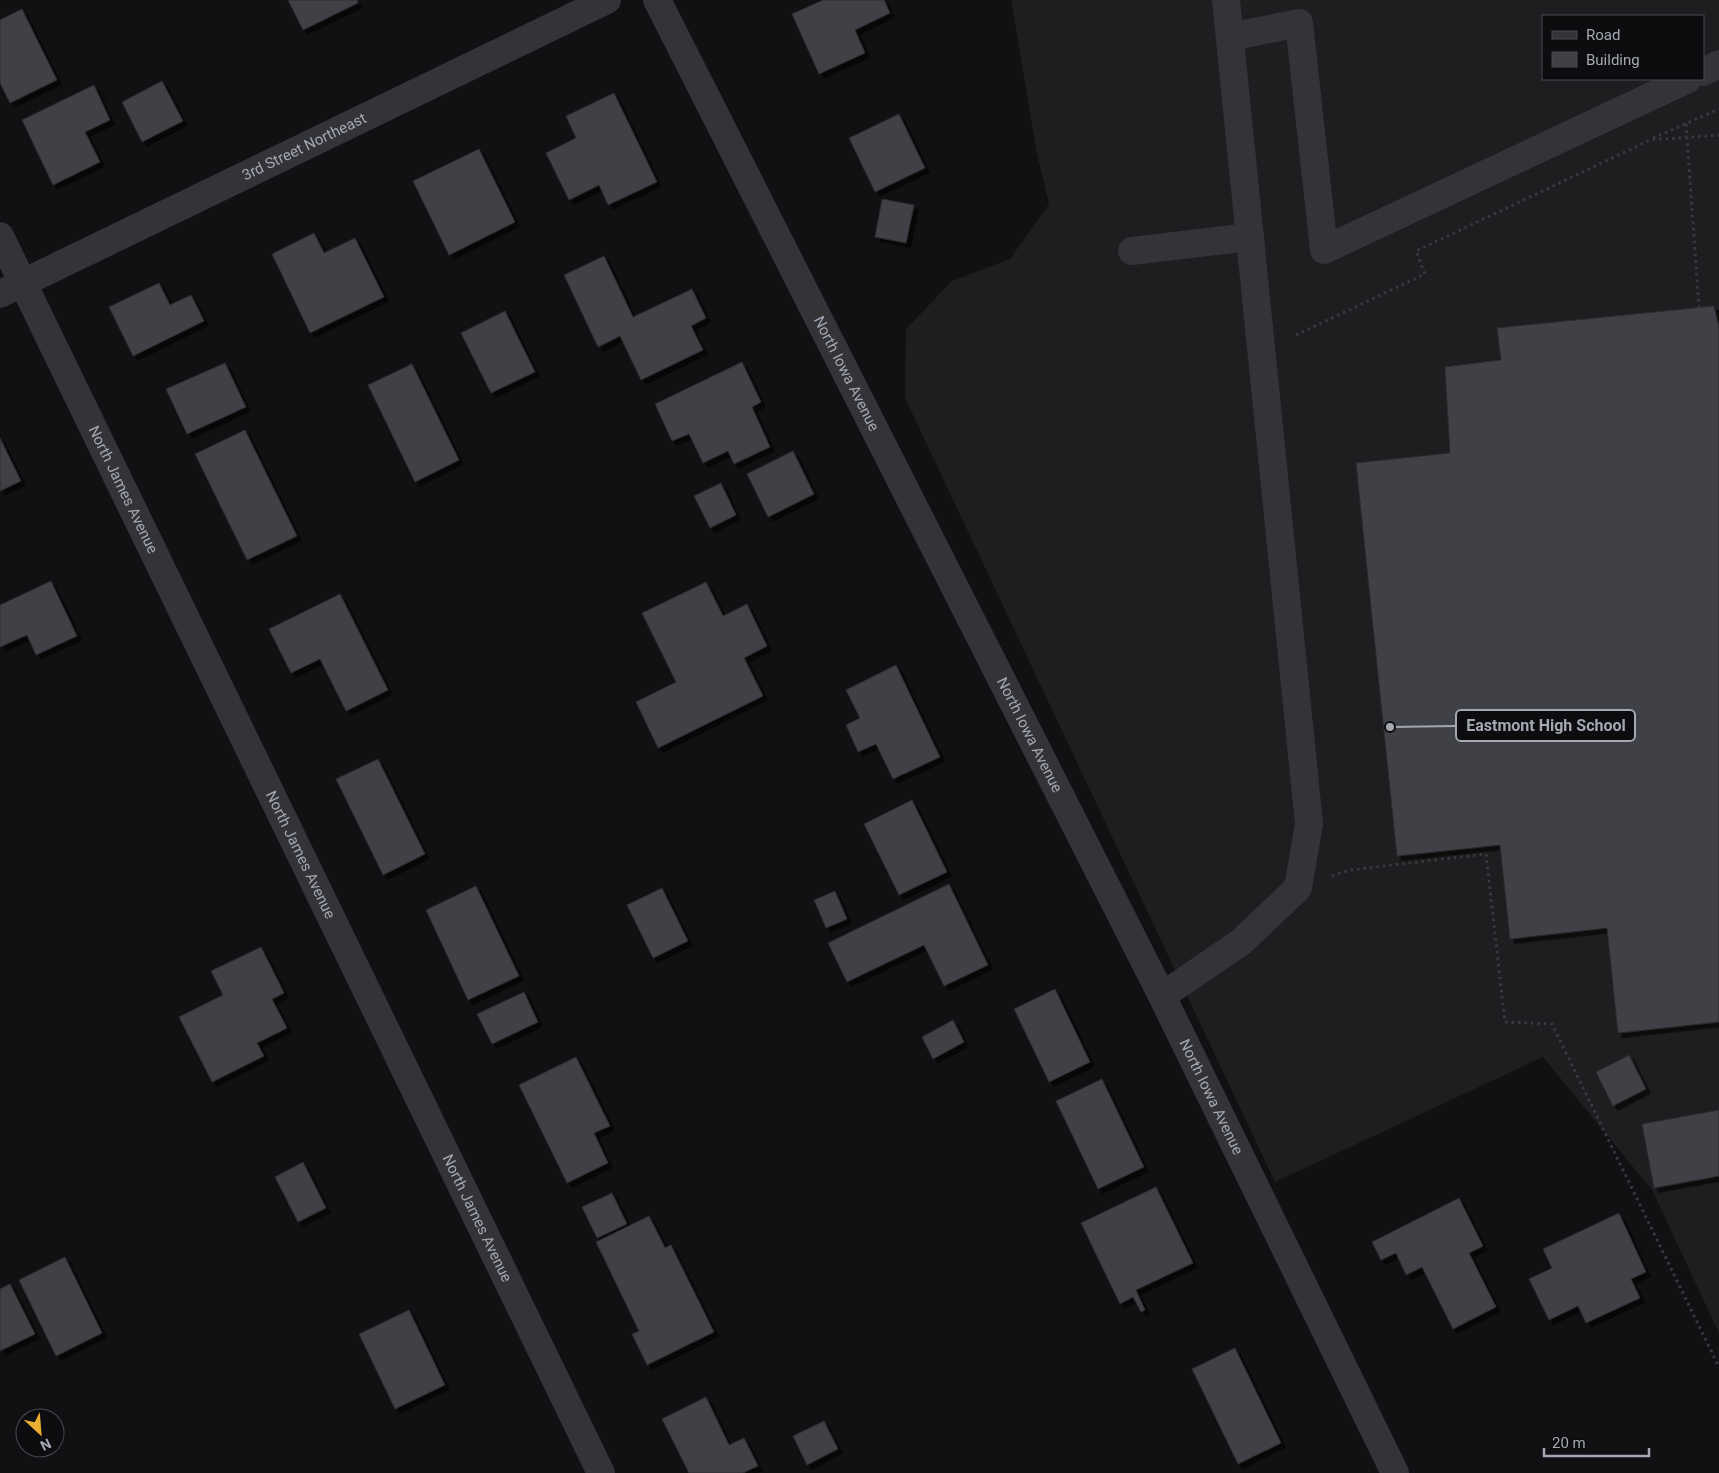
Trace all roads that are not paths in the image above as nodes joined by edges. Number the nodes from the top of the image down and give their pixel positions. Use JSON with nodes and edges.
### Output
{"nodes":[{"id":1,"x":608,"y":0,"type":"edge"},
{"id":2,"x":657,"y":0,"type":"edge"},
{"id":3,"x":1226,"y":0,"type":"edge"},
{"id":4,"x":1230,"y":37,"type":"junction"},
{"id":5,"x":1719,"y":64,"type":"edge"},
{"id":6,"x":1704,"y":72,"type":"edge"},
{"id":7,"x":1686,"y":80,"type":"edge"},
{"id":8,"x":0,"y":236,"type":"edge"},
{"id":9,"x":1250,"y":237,"type":"junction"},
{"id":10,"x":1132,"y":251,"type":"dead end"},
{"id":11,"x":11,"y":288,"type":"edge"},
{"id":12,"x":1162,"y":996,"type":"junction"},
{"id":13,"x":601,"y":1473,"type":"edge"},
{"id":14,"x":1395,"y":1473,"type":"edge"}],
"edges":[{"from":1,"to":11,"type":"street","name":"3rd Street Northeast"},
{"from":2,"to":12,"type":"street","name":"North Iowa Avenue"},
{"from":3,"to":4,"type":"street"},
{"from":4,"to":7,"type":"street"},
{"from":4,"to":9,"type":"street"},
{"from":5,"to":6,"type":"street"},
{"from":8,"to":11,"type":"street","name":"North James Avenue"},
{"from":9,"to":10,"type":"street"},
{"from":9,"to":12,"type":"street"},
{"from":11,"to":13,"type":"street","name":"North James Avenue"},
{"from":12,"to":14,"type":"street","name":"North Iowa Avenue"}]}
